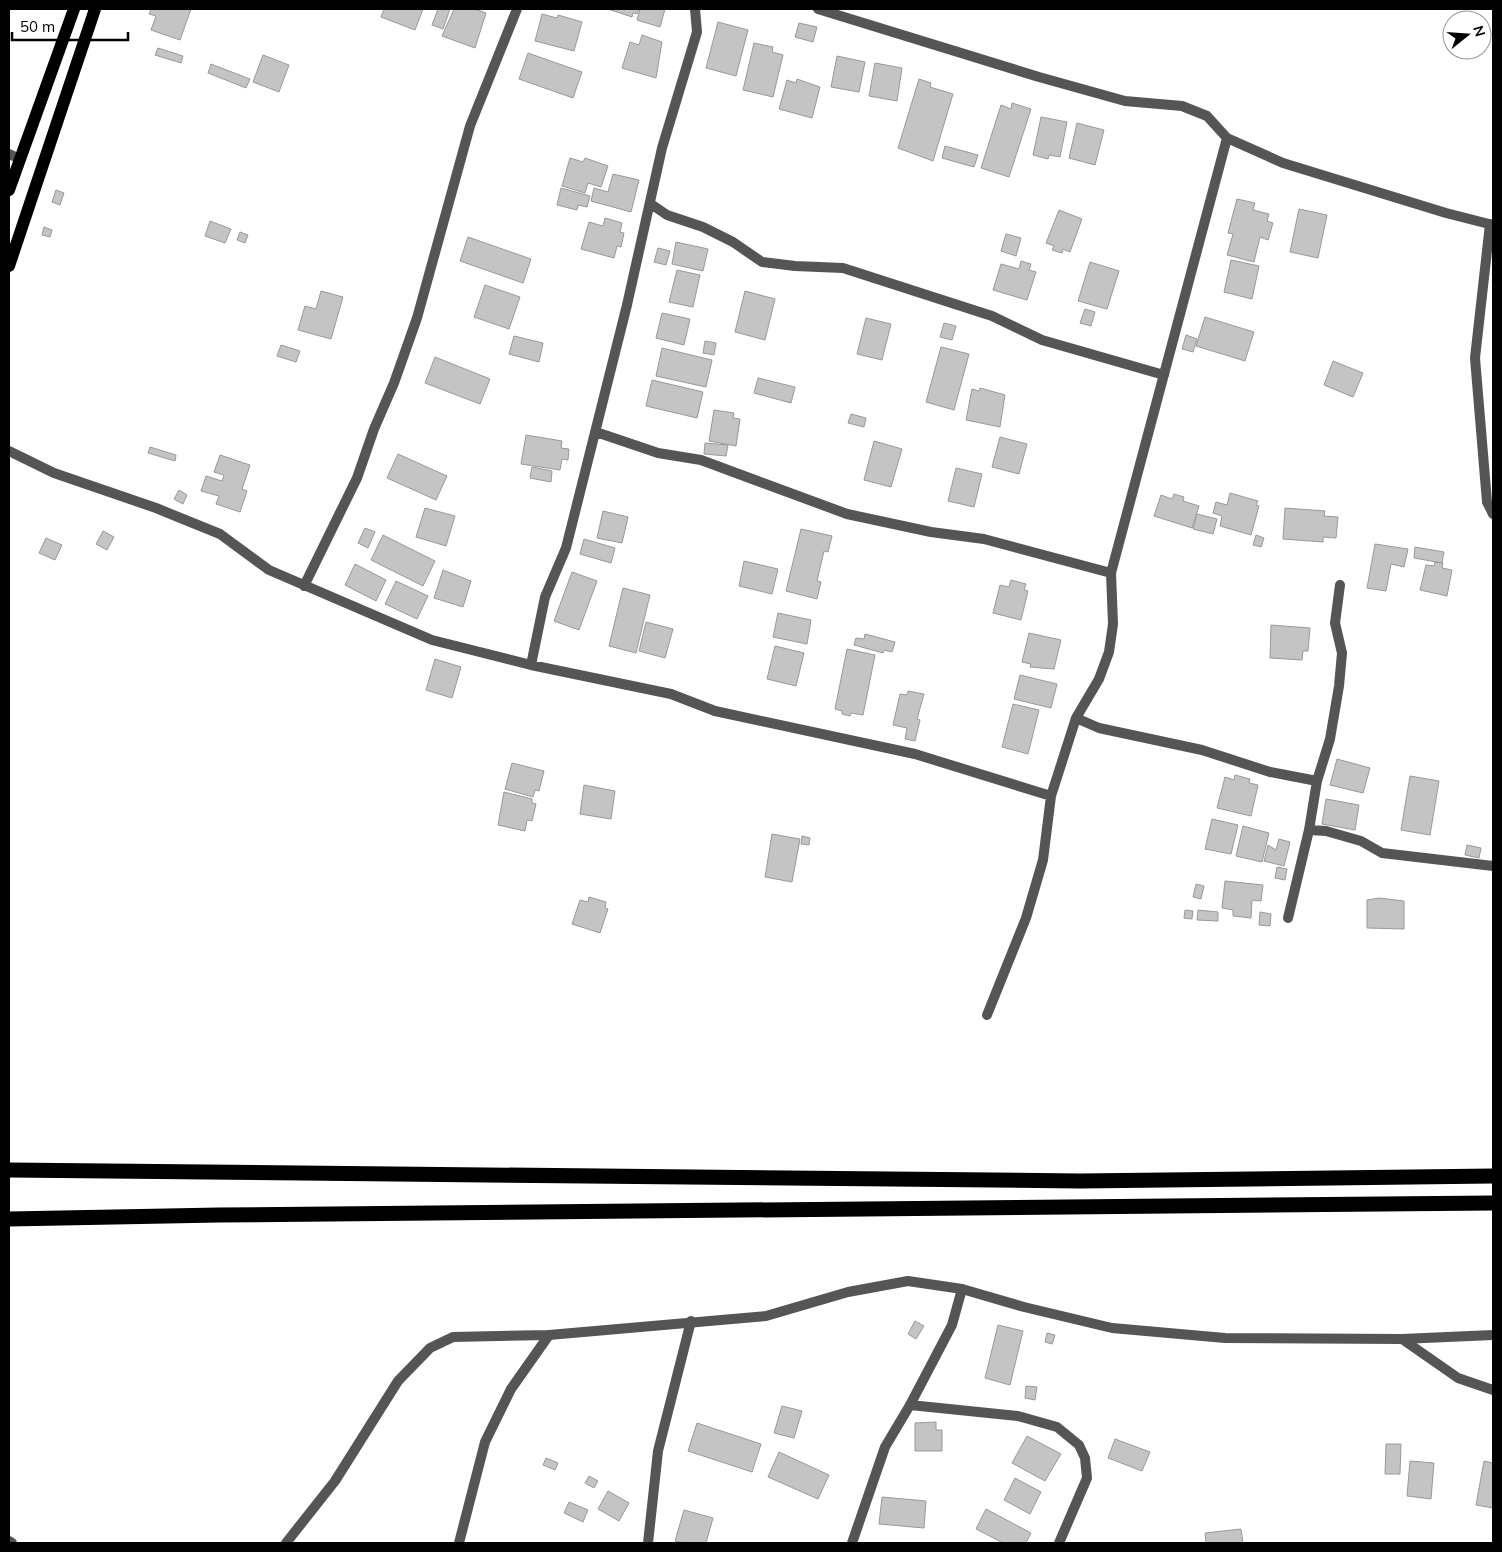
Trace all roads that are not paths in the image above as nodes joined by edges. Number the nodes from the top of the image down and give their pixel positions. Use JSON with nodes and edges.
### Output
{"nodes":[{"id":1,"x":74,"y":9,"type":"edge"},
{"id":2,"x":95,"y":9,"type":"edge"},
{"id":3,"x":517,"y":9,"type":"edge"},
{"id":4,"x":695,"y":9,"type":"edge"},
{"id":5,"x":818,"y":9,"type":"edge"},
{"id":6,"x":1227,"y":138,"type":"junction"},
{"id":7,"x":14,"y":156,"type":"edge"},
{"id":8,"x":9,"y":190,"type":"edge"},
{"id":9,"x":651,"y":204,"type":"junction"},
{"id":10,"x":1491,"y":225,"type":"edge"},
{"id":11,"x":9,"y":266,"type":"edge"},
{"id":12,"x":1164,"y":375,"type":"junction"},
{"id":13,"x":596,"y":432,"type":"junction"},
{"id":14,"x":9,"y":451,"type":"edge"},
{"id":15,"x":1493,"y":514,"type":"edge"},
{"id":16,"x":1110,"y":573,"type":"junction"},
{"id":17,"x":304,"y":586,"type":"junction"},
{"id":18,"x":1340,"y":586,"type":"dead end"},
{"id":19,"x":530,"y":665,"type":"junction"},
{"id":20,"x":1076,"y":718,"type":"junction"},
{"id":21,"x":1317,"y":781,"type":"junction"},
{"id":22,"x":1051,"y":796,"type":"junction"},
{"id":23,"x":1309,"y":830,"type":"junction"},
{"id":24,"x":1493,"y":866,"type":"edge"},
{"id":25,"x":1288,"y":918,"type":"dead end"},
{"id":26,"x":987,"y":1015,"type":"dead end"},
{"id":27,"x":9,"y":1170,"type":"edge"},
{"id":28,"x":1493,"y":1176,"type":"edge"},
{"id":29,"x":1493,"y":1204,"type":"edge"},
{"id":30,"x":9,"y":1219,"type":"edge"},
{"id":31,"x":962,"y":1289,"type":"junction"},
{"id":32,"x":691,"y":1322,"type":"junction"},
{"id":33,"x":549,"y":1335,"type":"junction"},
{"id":34,"x":1493,"y":1335,"type":"edge"},
{"id":35,"x":1402,"y":1339,"type":"junction"},
{"id":36,"x":1493,"y":1390,"type":"edge"},
{"id":37,"x":910,"y":1405,"type":"junction"},
{"id":38,"x":9,"y":1541,"type":"edge"},
{"id":39,"x":12,"y":1543,"type":"edge"},
{"id":40,"x":286,"y":1543,"type":"edge"},
{"id":41,"x":459,"y":1543,"type":"edge"},
{"id":42,"x":648,"y":1543,"type":"edge"},
{"id":43,"x":852,"y":1543,"type":"edge"},
{"id":44,"x":1059,"y":1543,"type":"edge"}],
"edges":[{"from":1,"to":7,"type":"main road"},
{"from":2,"to":11,"type":"main road"},
{"from":3,"to":17,"type":"street"},
{"from":4,"to":9,"type":"street"},
{"from":5,"to":6,"type":"street"},
{"from":6,"to":10,"type":"street"},
{"from":6,"to":12,"type":"street"},
{"from":7,"to":8,"type":"main road"},
{"from":9,"to":12,"type":"street"},
{"from":9,"to":13,"type":"street"},
{"from":10,"to":15,"type":"street"},
{"from":12,"to":16,"type":"street"},
{"from":13,"to":16,"type":"street"},
{"from":13,"to":19,"type":"street"},
{"from":14,"to":17,"type":"street"},
{"from":16,"to":20,"type":"street"},
{"from":17,"to":19,"type":"street"},
{"from":18,"to":21,"type":"street"},
{"from":19,"to":22,"type":"street"},
{"from":20,"to":21,"type":"street"},
{"from":20,"to":22,"type":"street"},
{"from":21,"to":23,"type":"street"},
{"from":22,"to":26,"type":"street"},
{"from":23,"to":24,"type":"street"},
{"from":23,"to":25,"type":"street"},
{"from":27,"to":28,"type":"highway"},
{"from":29,"to":30,"type":"highway"},
{"from":31,"to":32,"type":"street"},
{"from":31,"to":35,"type":"street"},
{"from":31,"to":37,"type":"street"},
{"from":32,"to":33,"type":"street"},
{"from":32,"to":42,"type":"street"},
{"from":33,"to":40,"type":"street"},
{"from":33,"to":41,"type":"street"},
{"from":34,"to":35,"type":"street"},
{"from":35,"to":36,"type":"street"},
{"from":37,"to":43,"type":"street"},
{"from":37,"to":44,"type":"street"},
{"from":38,"to":39,"type":"street"}]}
